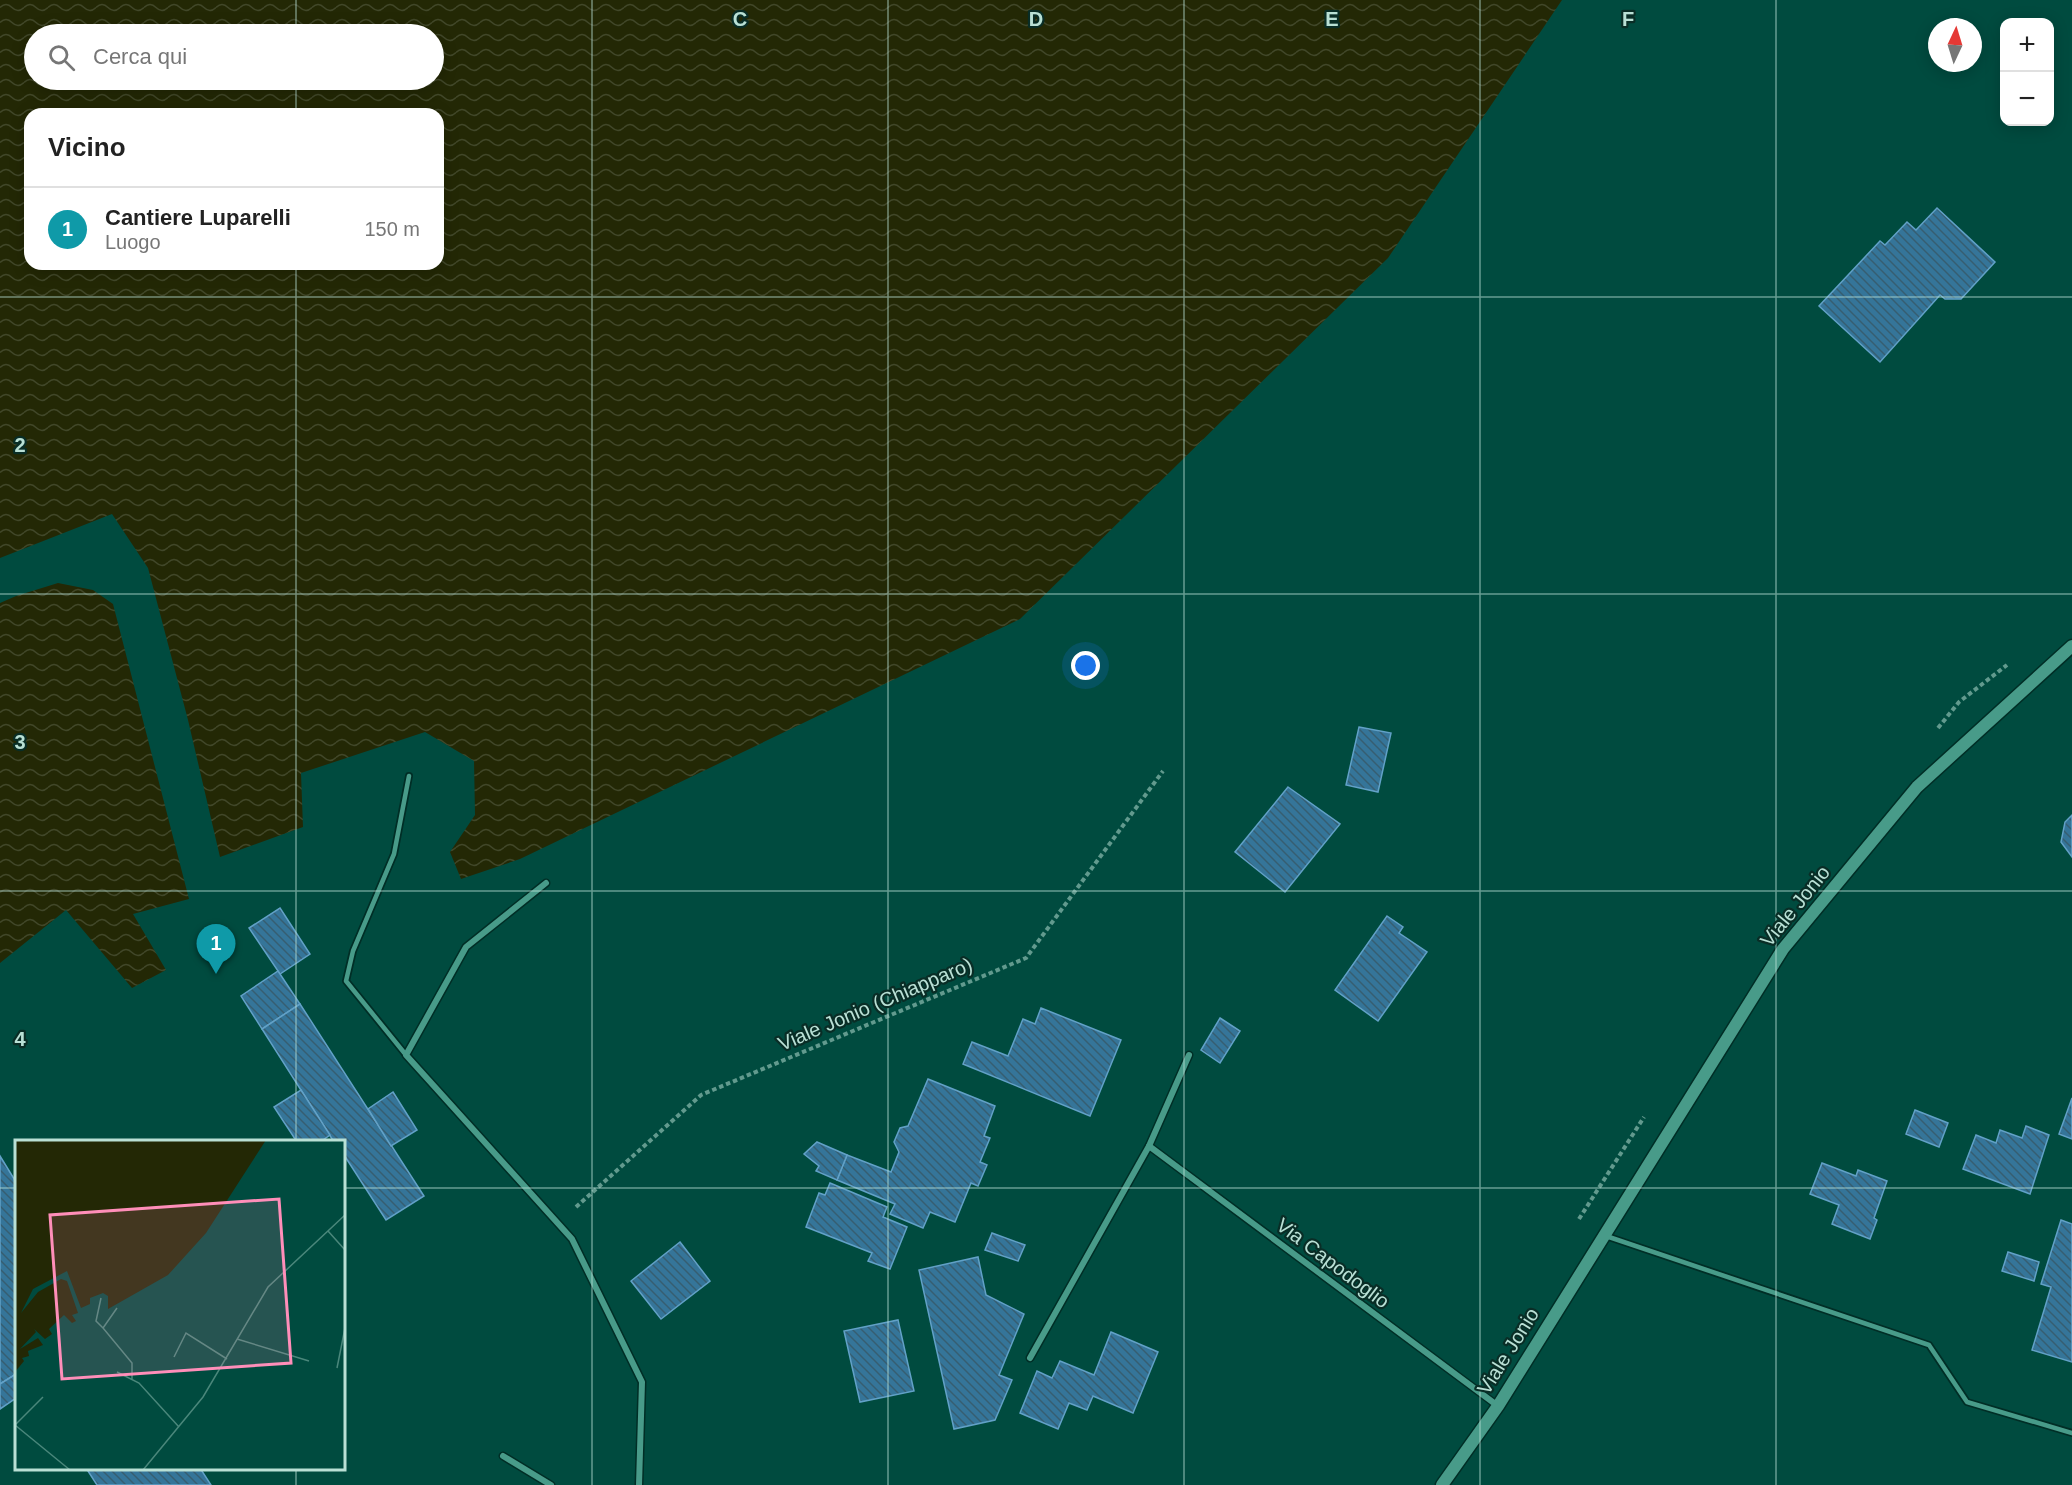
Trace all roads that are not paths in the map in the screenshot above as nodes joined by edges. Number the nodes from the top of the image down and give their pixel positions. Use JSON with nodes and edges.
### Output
{"nodes":[{"id":1,"x":2072,"y":646,"type":"edge"},
{"id":2,"x":409,"y":776,"type":"dead end"},
{"id":3,"x":546,"y":883,"type":"dead end"},
{"id":4,"x":406,"y":1055,"type":"junction"},
{"id":5,"x":1188,"y":1055,"type":"dead end"},
{"id":6,"x":1149,"y":1146,"type":"junction"},
{"id":7,"x":1604,"y":1235,"type":"junction"},
{"id":8,"x":1030,"y":1358,"type":"dead end"},
{"id":9,"x":1498,"y":1406,"type":"junction"},
{"id":10,"x":2072,"y":1433,"type":"edge"},
{"id":11,"x":503,"y":1456,"type":"dead end"},
{"id":12,"x":551,"y":1485,"type":"edge"},
{"id":13,"x":639,"y":1485,"type":"edge"},
{"id":14,"x":1442,"y":1485,"type":"edge"}],
"edges":[{"from":1,"to":7,"type":"street","name":"Viale Jonio"},
{"from":2,"to":4,"type":"lane"},
{"from":3,"to":4,"type":"street"},
{"from":4,"to":13,"type":"street"},
{"from":5,"to":6,"type":"street"},
{"from":6,"to":8,"type":"street"},
{"from":6,"to":9,"type":"street","name":"Via Capodoglio"},
{"from":7,"to":9,"type":"street","name":"Viale Jonio"},
{"from":7,"to":10,"type":"lane"},
{"from":9,"to":14,"type":"street","name":"Viale Jonio"},
{"from":11,"to":12,"type":"street"}]}
